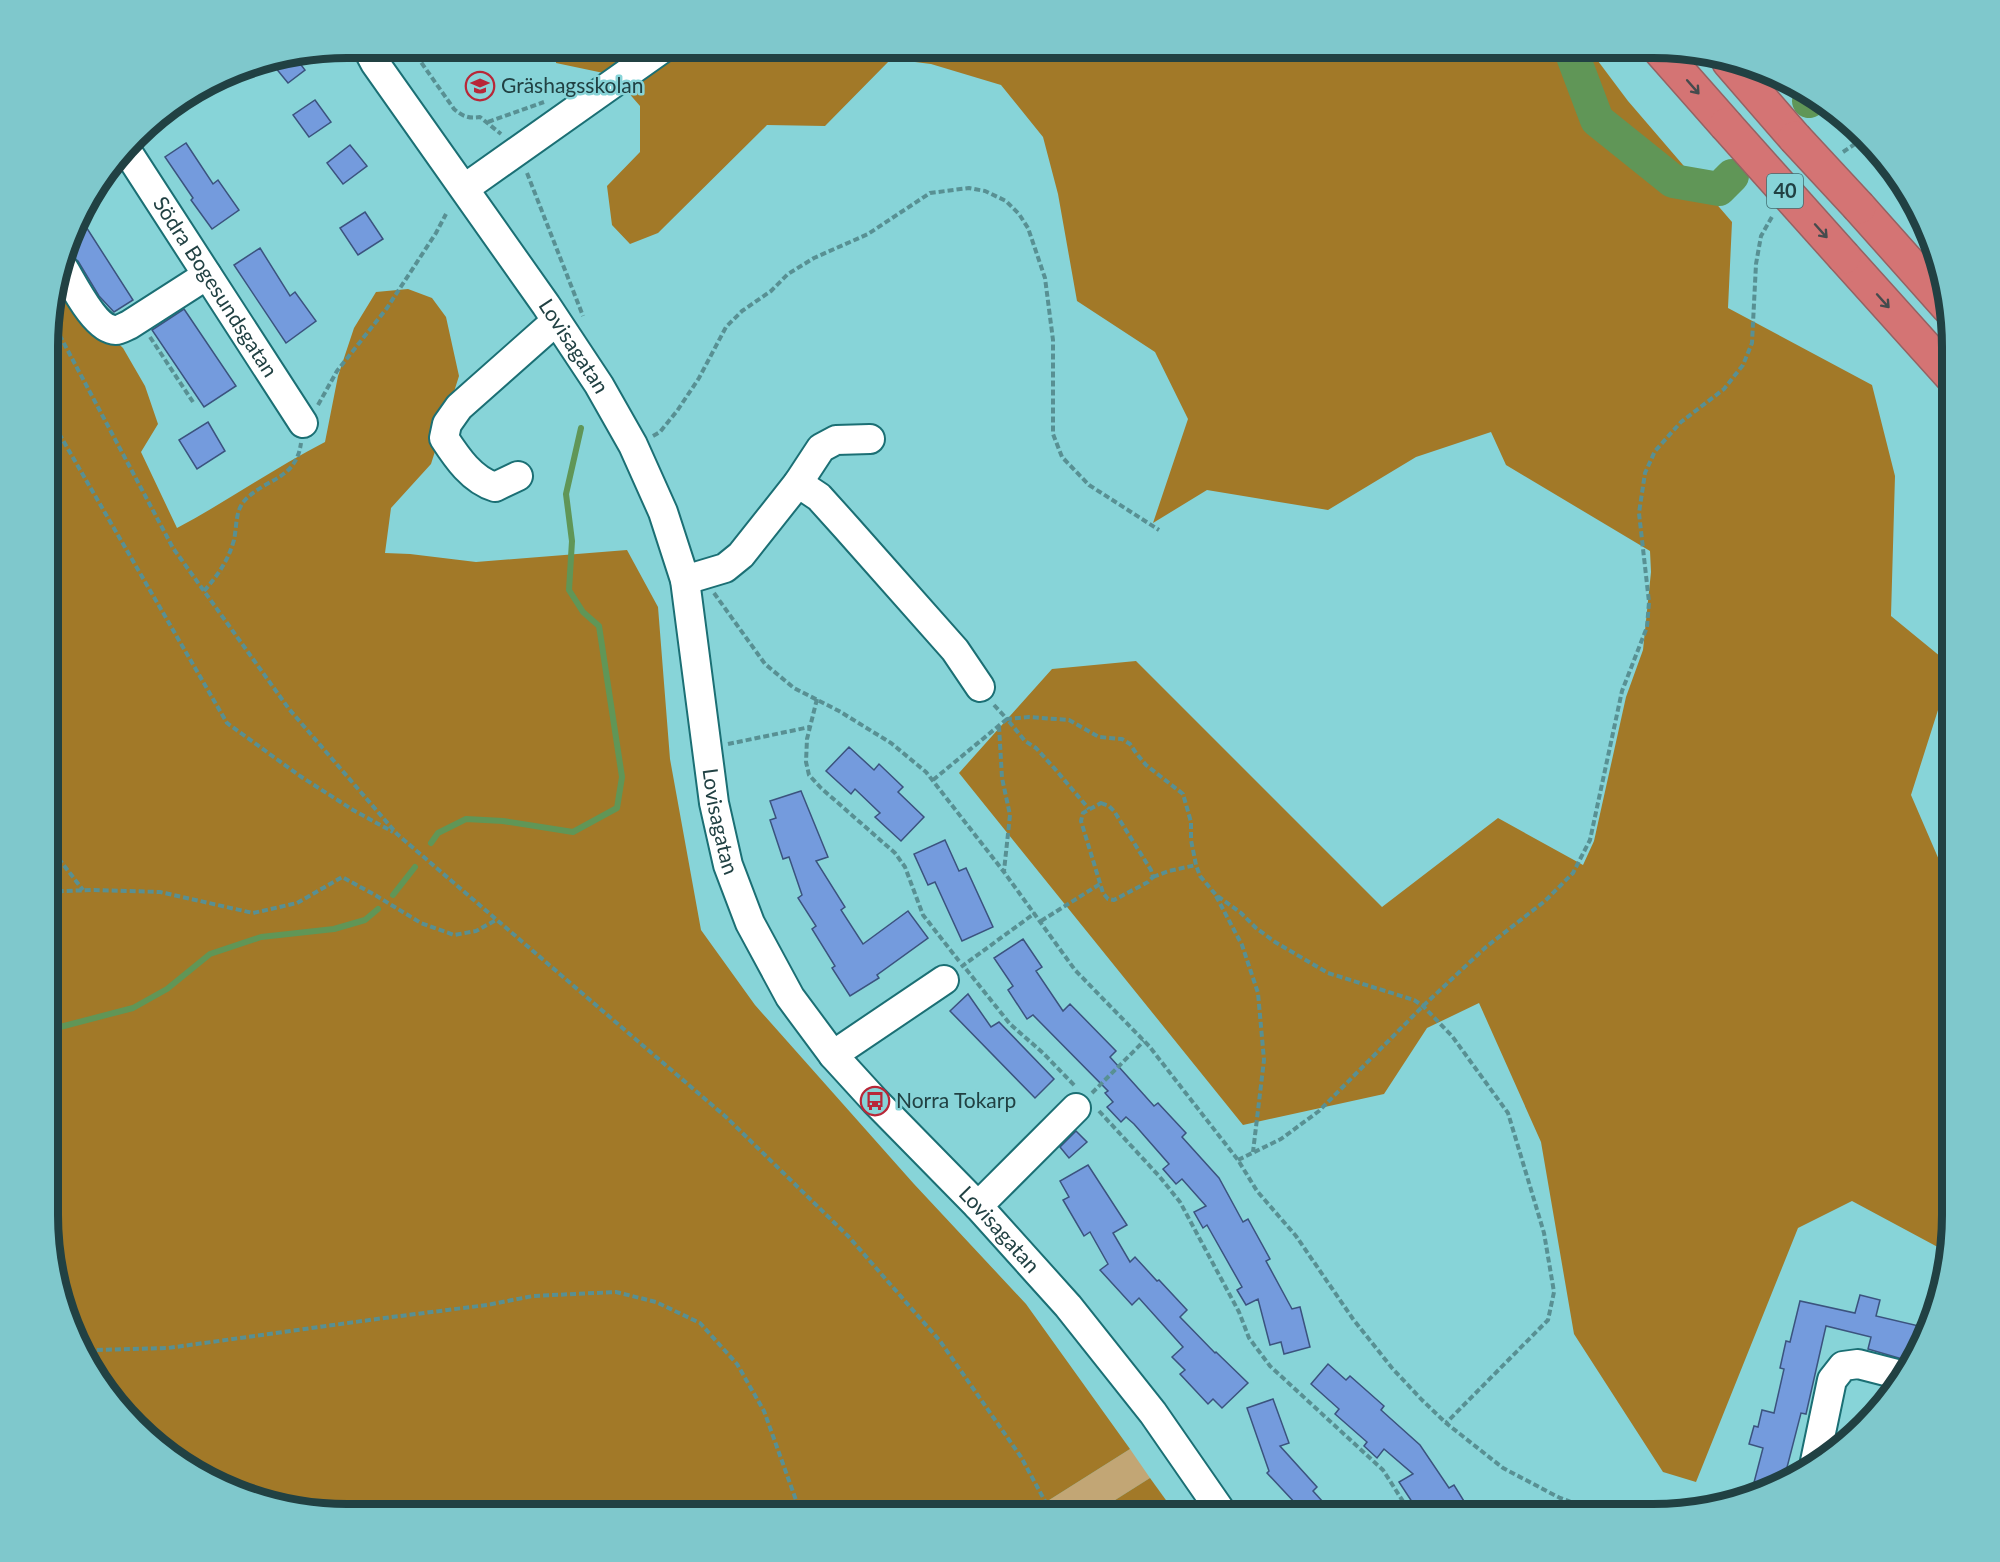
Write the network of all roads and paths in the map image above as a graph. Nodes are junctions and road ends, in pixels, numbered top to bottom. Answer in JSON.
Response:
{"nodes":[{"id":1,"x":372,"y":58,"type":"edge"},
{"id":2,"x":418,"y":58,"type":"edge"},
{"id":3,"x":649,"y":58,"type":"edge"},
{"id":4,"x":1668,"y":59,"type":"edge"},
{"id":5,"x":1747,"y":75,"type":"edge"},
{"id":6,"x":503,"y":136,"type":"dead end"},
{"id":7,"x":1857,"y":143,"type":"edge"},
{"id":8,"x":1840,"y":155,"type":"dead end"},
{"id":9,"x":131,"y":156,"type":"edge"},
{"id":10,"x":465,"y":188,"type":"junction"},
{"id":11,"x":1774,"y":213,"type":"dead end"},
{"id":12,"x":446,"y":214,"type":"dead end"},
{"id":13,"x":68,"y":275,"type":"edge"},
{"id":14,"x":207,"y":275,"type":"junction"},
{"id":15,"x":1936,"y":294,"type":"edge"},
{"id":16,"x":138,"y":319,"type":"junction"},
{"id":17,"x":556,"y":321,"type":"junction"},
{"id":18,"x":59,"y":334,"type":"edge"},
{"id":19,"x":1942,"y":366,"type":"edge"},
{"id":20,"x":193,"y":402,"type":"dead end"},
{"id":21,"x":303,"y":423,"type":"junction"},
{"id":22,"x":58,"y":432,"type":"edge"},
{"id":23,"x":870,"y":439,"type":"dead end"},
{"id":24,"x":633,"y":445,"type":"junction"},
{"id":25,"x":519,"y":476,"type":"dead end"},
{"id":26,"x":798,"y":483,"type":"junction"},
{"id":27,"x":1159,"y":530,"type":"dead end"},
{"id":28,"x":694,"y":577,"type":"junction"},
{"id":29,"x":204,"y":591,"type":"junction"},
{"id":30,"x":980,"y":687,"type":"joint"},
{"id":31,"x":1007,"y":719,"type":"junction"},
{"id":32,"x":999,"y":726,"type":"junction"},
{"id":33,"x":810,"y":727,"type":"dead end"},
{"id":34,"x":705,"y":744,"type":"junction"},
{"id":35,"x":933,"y":780,"type":"junction"},
{"id":36,"x":1089,"y":810,"type":"junction"},
{"id":37,"x":397,"y":834,"type":"junction"},
{"id":38,"x":58,"y":857,"type":"edge"},
{"id":39,"x":1196,"y":865,"type":"junction"},
{"id":40,"x":1004,"y":872,"type":"junction"},
{"id":41,"x":1153,"y":877,"type":"junction"},
{"id":42,"x":1100,"y":884,"type":"junction"},
{"id":43,"x":83,"y":890,"type":"junction"},
{"id":44,"x":58,"y":892,"type":"edge"},
{"id":45,"x":1216,"y":895,"type":"junction"},
{"id":46,"x":1035,"y":913,"type":"junction"},
{"id":47,"x":496,"y":920,"type":"junction"},
{"id":48,"x":1041,"y":921,"type":"junction"},
{"id":49,"x":944,"y":980,"type":"joint"},
{"id":50,"x":1423,"y":1006,"type":"junction"},
{"id":51,"x":1144,"y":1041,"type":"junction"},
{"id":52,"x":832,"y":1055,"type":"junction"},
{"id":53,"x":1076,"y":1108,"type":"joint"},
{"id":54,"x":1253,"y":1152,"type":"junction"},
{"id":55,"x":1238,"y":1160,"type":"junction"},
{"id":56,"x":978,"y":1206,"type":"junction"},
{"id":57,"x":92,"y":1350,"type":"edge"},
{"id":58,"x":1894,"y":1373,"type":"edge"},
{"id":59,"x":1446,"y":1423,"type":"junction"},
{"id":60,"x":1817,"y":1452,"type":"edge"},
{"id":61,"x":1560,"y":1498,"type":"junction"},
{"id":62,"x":797,"y":1504,"type":"edge"},
{"id":63,"x":1047,"y":1504,"type":"edge"},
{"id":64,"x":1216,"y":1504,"type":"edge"},
{"id":65,"x":1556,"y":1504,"type":"edge"},
{"id":66,"x":1577,"y":1504,"type":"edge"}],
"edges":[{"from":1,"to":10,"type":"street","name":"Lovisagatan"},
{"from":2,"to":6,"type":"path"},
{"from":3,"to":10,"type":"street"},
{"from":4,"to":19,"type":"highway","number":"40","one_way":true,"bridge":true},
{"from":5,"to":15,"type":"highway","number":"40","bridge":true},
{"from":7,"to":8,"type":"path"},
{"from":9,"to":14,"type":"street","name":"Södra Bogesundsgatan"},
{"from":10,"to":17,"type":"street","name":"Lovisagatan"},
{"from":11,"to":50,"type":"path"},
{"from":12,"to":21,"type":"path"},
{"from":13,"to":16,"type":"street"},
{"from":14,"to":16,"type":"street"},
{"from":14,"to":21,"type":"street","name":"Södra Bogesundsgatan"},
{"from":16,"to":20,"type":"path"},
{"from":17,"to":24,"type":"street","name":"Lovisagatan"},
{"from":17,"to":25,"type":"street"},
{"from":18,"to":29,"type":"path"},
{"from":21,"to":29,"type":"path"},
{"from":22,"to":37,"type":"path"},
{"from":23,"to":26,"type":"street"},
{"from":24,"to":27,"type":"path"},
{"from":24,"to":28,"type":"street","name":"Lovisagatan"},
{"from":26,"to":28,"type":"street"},
{"from":26,"to":30,"type":"street"},
{"from":28,"to":34,"type":"street","name":"Lovisagatan"},
{"from":28,"to":35,"type":"path"},
{"from":29,"to":37,"type":"path"},
{"from":30,"to":31,"type":"path"},
{"from":31,"to":32,"type":"path"},
{"from":31,"to":36,"type":"path"},
{"from":31,"to":39,"type":"path"},
{"from":32,"to":35,"type":"path"},
{"from":32,"to":40,"type":"path"},
{"from":33,"to":34,"type":"path"},
{"from":34,"to":52,"type":"street","name":"Lovisagatan"},
{"from":35,"to":40,"type":"path"},
{"from":36,"to":41,"type":"path"},
{"from":36,"to":42,"type":"path"},
{"from":37,"to":47,"type":"path"},
{"from":38,"to":43,"type":"path"},
{"from":39,"to":41,"type":"path"},
{"from":39,"to":45,"type":"path"},
{"from":40,"to":46,"type":"path"},
{"from":41,"to":42,"type":"path"},
{"from":42,"to":48,"type":"path"},
{"from":43,"to":44,"type":"path"},
{"from":43,"to":47,"type":"path"},
{"from":45,"to":50,"type":"path"},
{"from":45,"to":54,"type":"path"},
{"from":46,"to":48,"type":"path"},
{"from":46,"to":49,"type":"path"},
{"from":47,"to":63,"type":"path"},
{"from":48,"to":51,"type":"path"},
{"from":49,"to":52,"type":"street"},
{"from":50,"to":54,"type":"path"},
{"from":50,"to":59,"type":"path"},
{"from":51,"to":53,"type":"path"},
{"from":51,"to":55,"type":"path"},
{"from":52,"to":56,"type":"street","name":"Lovisagatan"},
{"from":53,"to":56,"type":"street"},
{"from":54,"to":55,"type":"path"},
{"from":55,"to":59,"type":"path"},
{"from":56,"to":64,"type":"street","name":"Lovisagatan"},
{"from":57,"to":62,"type":"path"},
{"from":58,"to":60,"type":"street"},
{"from":59,"to":61,"type":"path"},
{"from":61,"to":65,"type":"path"},
{"from":61,"to":66,"type":"path"}]}
